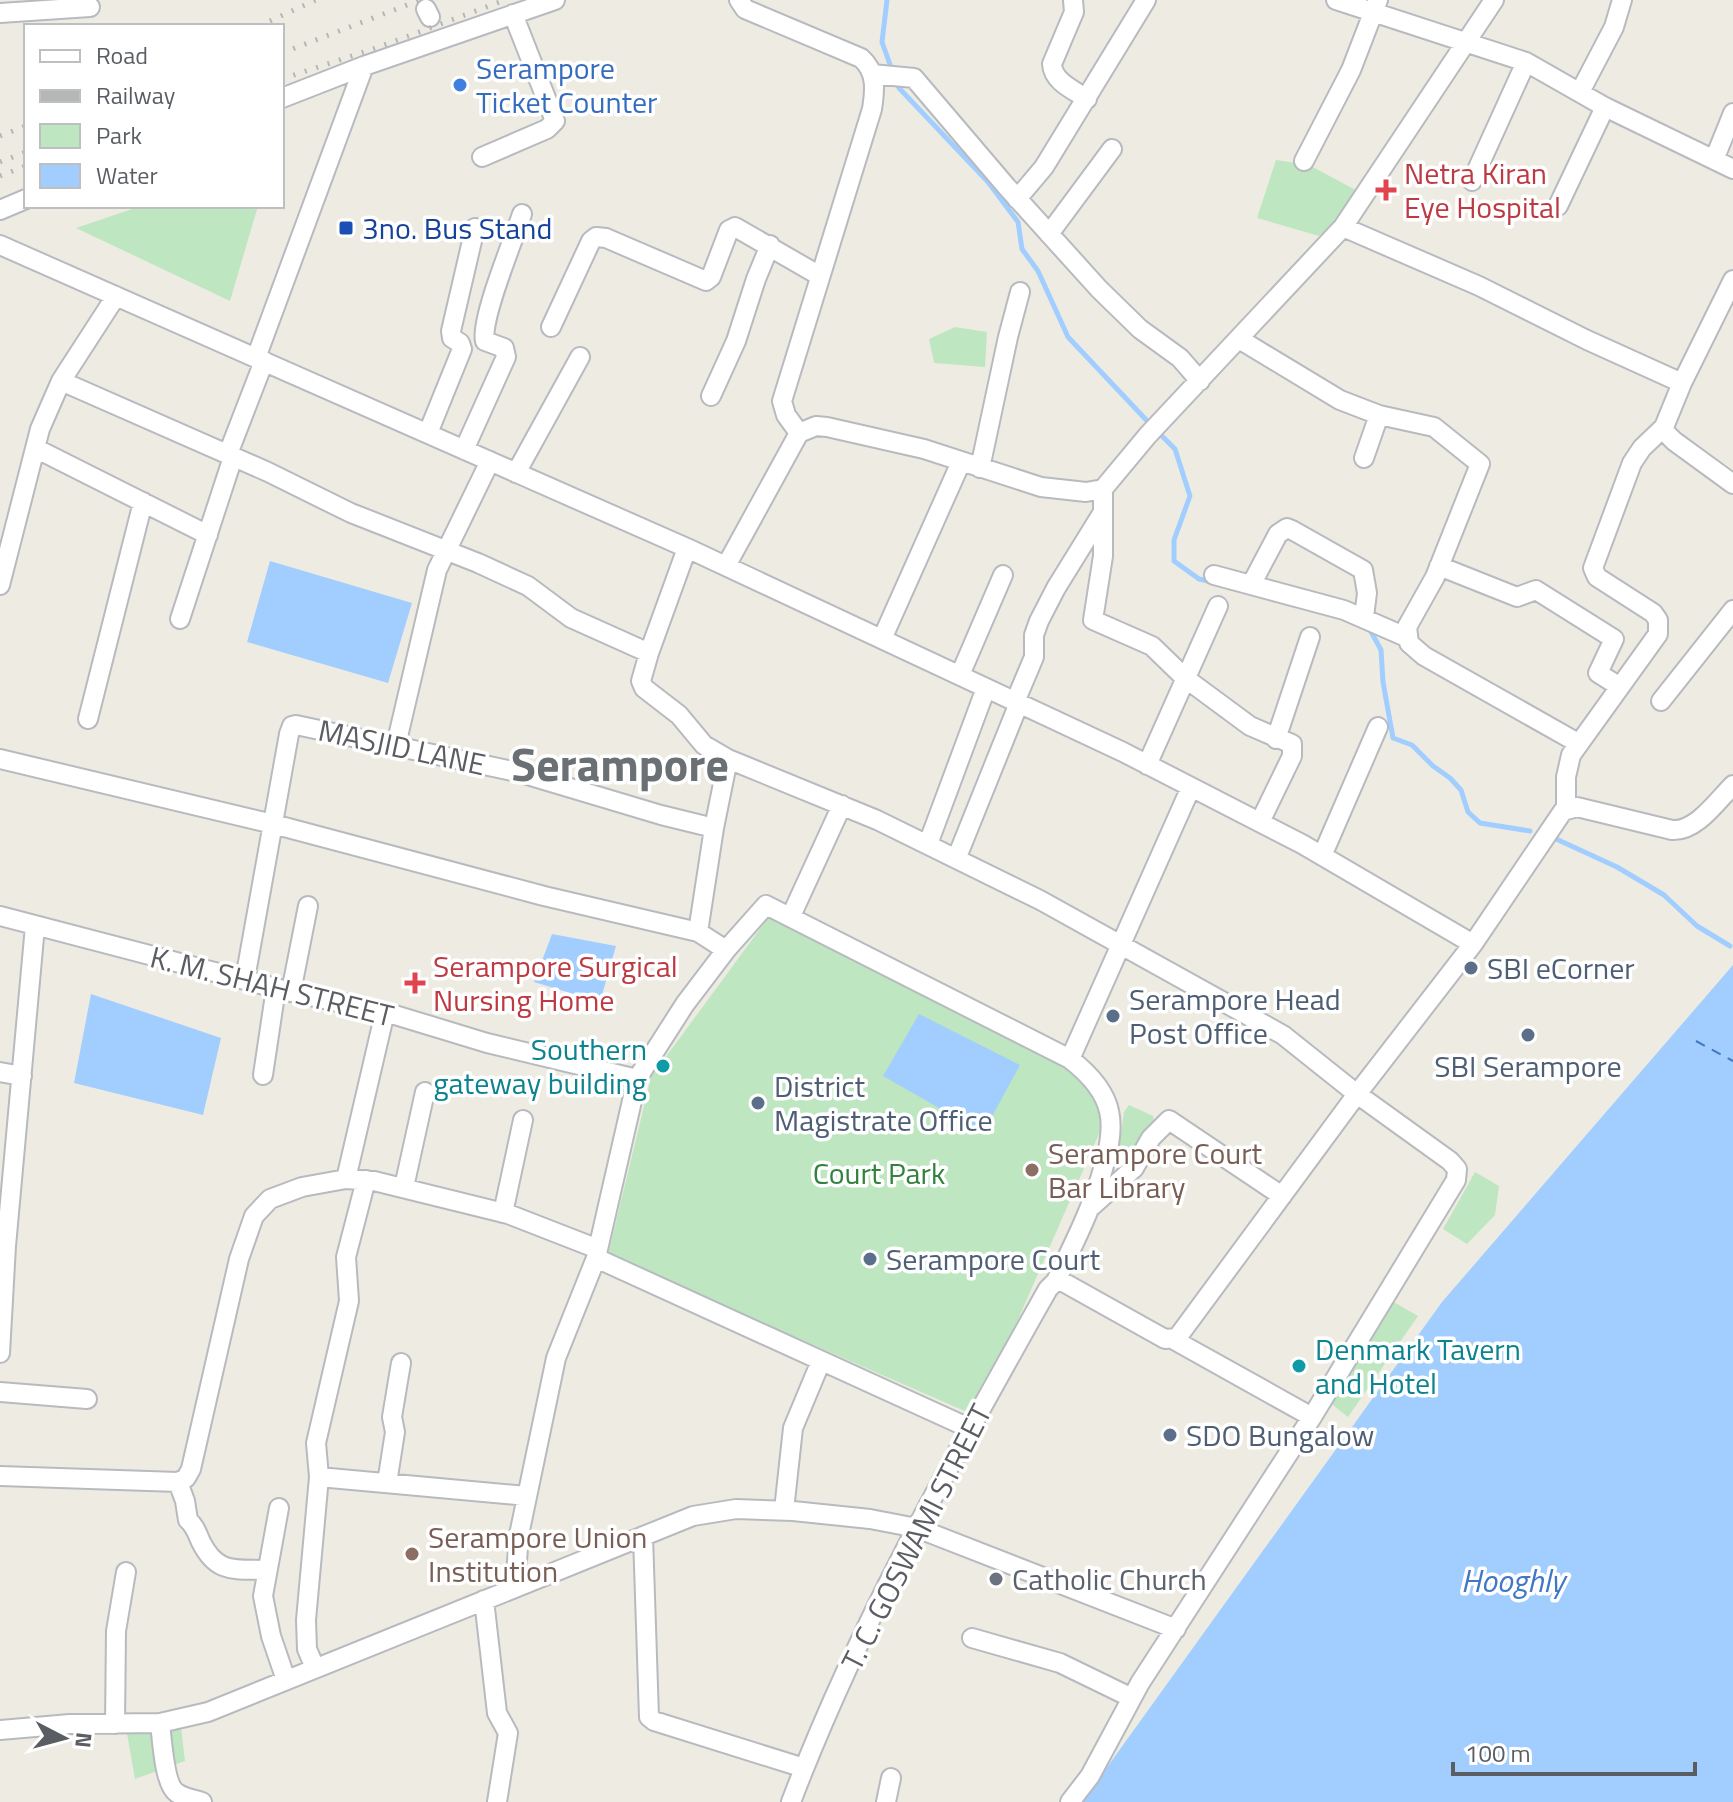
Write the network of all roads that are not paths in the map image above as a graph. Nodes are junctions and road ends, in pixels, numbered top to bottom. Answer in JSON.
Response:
{"nodes":[{"id":1,"x":555,"y":0,"type":"edge"},
{"id":2,"x":739,"y":0,"type":"edge"},
{"id":3,"x":1073,"y":0,"type":"edge"},
{"id":4,"x":1146,"y":0,"type":"edge"},
{"id":5,"x":1336,"y":0,"type":"edge"},
{"id":6,"x":1494,"y":0,"type":"edge"},
{"id":7,"x":1622,"y":0,"type":"edge"},
{"id":8,"x":22,"y":6,"type":"edge"},
{"id":9,"x":1375,"y":6,"type":"edge"},
{"id":10,"x":90,"y":7,"type":"dead end"},
{"id":11,"x":0,"y":13,"type":"edge"},
{"id":12,"x":513,"y":14,"type":"junction"},
{"id":13,"x":1466,"y":44,"type":"junction"},
{"id":14,"x":1526,"y":62,"type":"junction"},
{"id":15,"x":364,"y":66,"type":"junction"},
{"id":16,"x":872,"y":74,"type":"junction"},
{"id":17,"x":1580,"y":92,"type":"junction"},
{"id":18,"x":284,"y":97,"type":"edge"},
{"id":19,"x":1087,"y":99,"type":"junction"},
{"id":20,"x":1605,"y":107,"type":"junction"},
{"id":21,"x":1733,"y":113,"type":"edge"},
{"id":22,"x":1112,"y":149,"type":"dead end"},
{"id":23,"x":482,"y":157,"type":"dead end"},
{"id":24,"x":1714,"y":160,"type":"junction"},
{"id":25,"x":1304,"y":161,"type":"dead end"},
{"id":26,"x":1733,"y":169,"type":"edge"},
{"id":27,"x":1472,"y":181,"type":"dead end"},
{"id":28,"x":1017,"y":199,"type":"junction"},
{"id":29,"x":24,"y":200,"type":"edge"},
{"id":30,"x":1558,"y":206,"type":"dead end"},
{"id":31,"x":0,"y":210,"type":"edge"},
{"id":32,"x":522,"y":214,"type":"dead end"},
{"id":33,"x":1343,"y":227,"type":"junction"},
{"id":34,"x":475,"y":228,"type":"dead end"},
{"id":35,"x":1049,"y":234,"type":"junction"},
{"id":36,"x":0,"y":245,"type":"edge"},
{"id":37,"x":770,"y":245,"type":"junction"},
{"id":38,"x":820,"y":276,"type":"junction"},
{"id":39,"x":1733,"y":280,"type":"edge"},
{"id":40,"x":1020,"y":292,"type":"dead end"},
{"id":41,"x":116,"y":296,"type":"junction"},
{"id":42,"x":551,"y":327,"type":"dead end"},
{"id":43,"x":1239,"y":339,"type":"junction"},
{"id":44,"x":580,"y":357,"type":"dead end"},
{"id":45,"x":260,"y":360,"type":"junction"},
{"id":46,"x":61,"y":381,"type":"junction"},
{"id":47,"x":1200,"y":381,"type":"junction"},
{"id":48,"x":1682,"y":383,"type":"junction"},
{"id":49,"x":711,"y":396,"type":"dead end"},
{"id":50,"x":1379,"y":415,"type":"junction"},
{"id":51,"x":1664,"y":427,"type":"junction"},
{"id":52,"x":428,"y":433,"type":"junction"},
{"id":53,"x":799,"y":433,"type":"junction"},
{"id":54,"x":35,"y":448,"type":"junction"},
{"id":55,"x":464,"y":450,"type":"junction"},
{"id":56,"x":230,"y":455,"type":"junction"},
{"id":57,"x":1364,"y":458,"type":"dead end"},
{"id":58,"x":490,"y":461,"type":"junction"},
{"id":59,"x":961,"y":462,"type":"junction"},
{"id":60,"x":980,"y":468,"type":"junction"},
{"id":61,"x":516,"y":473,"type":"junction"},
{"id":62,"x":1733,"y":484,"type":"edge"},
{"id":63,"x":1103,"y":489,"type":"junction"},
{"id":64,"x":143,"y":502,"type":"junction"},
{"id":65,"x":1103,"y":512,"type":"junction"},
{"id":66,"x":208,"y":535,"type":"junction"},
{"id":67,"x":687,"y":548,"type":"junction"},
{"id":68,"x":449,"y":550,"type":"junction"},
{"id":69,"x":726,"y":566,"type":"junction"},
{"id":70,"x":1439,"y":566,"type":"junction"},
{"id":71,"x":1003,"y":575,"type":"dead end"},
{"id":72,"x":1214,"y":575,"type":"dead end"},
{"id":73,"x":0,"y":584,"type":"edge"},
{"id":74,"x":1251,"y":585,"type":"junction"},
{"id":75,"x":1218,"y":606,"type":"dead end"},
{"id":76,"x":1733,"y":610,"type":"edge"},
{"id":77,"x":1364,"y":617,"type":"junction"},
{"id":78,"x":180,"y":619,"type":"dead end"},
{"id":79,"x":1310,"y":637,"type":"dead end"},
{"id":80,"x":1406,"y":637,"type":"junction"},
{"id":81,"x":882,"y":639,"type":"junction"},
{"id":82,"x":649,"y":653,"type":"junction"},
{"id":83,"x":960,"y":675,"type":"junction"},
{"id":84,"x":1185,"y":678,"type":"junction"},
{"id":85,"x":1620,"y":687,"type":"junction"},
{"id":86,"x":986,"y":688,"type":"junction"},
{"id":87,"x":1661,"y":701,"type":"dead end"},
{"id":88,"x":1017,"y":703,"type":"junction"},
{"id":89,"x":88,"y":719,"type":"dead end"},
{"id":90,"x":1378,"y":727,"type":"dead end"},
{"id":91,"x":1276,"y":739,"type":"junction"},
{"id":92,"x":1578,"y":743,"type":"junction"},
{"id":93,"x":396,"y":745,"type":"junction"},
{"id":94,"x":0,"y":759,"type":"edge"},
{"id":95,"x":728,"y":759,"type":"junction"},
{"id":96,"x":1147,"y":765,"type":"junction"},
{"id":97,"x":1733,"y":785,"type":"edge"},
{"id":98,"x":1191,"y":787,"type":"junction"},
{"id":99,"x":842,"y":805,"type":"junction"},
{"id":100,"x":1566,"y":809,"type":"junction"},
{"id":101,"x":1260,"y":822,"type":"junction"},
{"id":102,"x":273,"y":824,"type":"junction"},
{"id":103,"x":714,"y":828,"type":"junction"},
{"id":104,"x":928,"y":844,"type":"junction"},
{"id":105,"x":1322,"y":856,"type":"junction"},
{"id":106,"x":957,"y":857,"type":"junction"},
{"id":107,"x":308,"y":906,"type":"dead end"},
{"id":108,"x":0,"y":916,"type":"edge"},
{"id":109,"x":791,"y":916,"type":"junction"},
{"id":110,"x":35,"y":926,"type":"junction"},
{"id":111,"x":698,"y":932,"type":"junction"},
{"id":112,"x":1473,"y":944,"type":"junction"},
{"id":113,"x":1120,"y":945,"type":"junction"},
{"id":114,"x":726,"y":950,"type":"junction"},
{"id":115,"x":245,"y":979,"type":"junction"},
{"id":116,"x":284,"y":990,"type":"junction"},
{"id":117,"x":385,"y":1012,"type":"junction"},
{"id":118,"x":1070,"y":1059,"type":"junction"},
{"id":119,"x":0,"y":1072,"type":"edge"},
{"id":120,"x":263,"y":1075,"type":"dead end"},
{"id":121,"x":22,"y":1076,"type":"junction"},
{"id":122,"x":637,"y":1079,"type":"junction"},
{"id":123,"x":425,"y":1092,"type":"dead end"},
{"id":124,"x":1357,"y":1094,"type":"junction"},
{"id":125,"x":523,"y":1120,"type":"dead end"},
{"id":126,"x":346,"y":1179,"type":"junction"},
{"id":127,"x":366,"y":1180,"type":"junction"},
{"id":128,"x":404,"y":1187,"type":"junction"},
{"id":129,"x":1282,"y":1196,"type":"junction"},
{"id":130,"x":1092,"y":1206,"type":"junction"},
{"id":131,"x":503,"y":1213,"type":"junction"},
{"id":132,"x":597,"y":1254,"type":"junction"},
{"id":133,"x":1056,"y":1281,"type":"junction"},
{"id":134,"x":1,"y":1324,"type":"edge"},
{"id":135,"x":1174,"y":1340,"type":"junction"},
{"id":136,"x":0,"y":1353,"type":"edge"},
{"id":137,"x":821,"y":1361,"type":"junction"},
{"id":138,"x":401,"y":1363,"type":"dead end"},
{"id":139,"x":0,"y":1392,"type":"edge"},
{"id":140,"x":87,"y":1399,"type":"dead end"},
{"id":141,"x":1312,"y":1417,"type":"junction"},
{"id":142,"x":969,"y":1428,"type":"junction"},
{"id":143,"x":0,"y":1476,"type":"edge"},
{"id":144,"x":319,"y":1477,"type":"junction"},
{"id":145,"x":178,"y":1482,"type":"junction"},
{"id":146,"x":387,"y":1483,"type":"junction"},
{"id":147,"x":527,"y":1496,"type":"junction"},
{"id":148,"x":279,"y":1508,"type":"dead end"},
{"id":149,"x":784,"y":1510,"type":"junction"},
{"id":150,"x":917,"y":1528,"type":"junction"},
{"id":151,"x":643,"y":1536,"type":"junction"},
{"id":152,"x":266,"y":1570,"type":"junction"},
{"id":153,"x":126,"y":1572,"type":"dead end"},
{"id":154,"x":515,"y":1587,"type":"junction"},
{"id":155,"x":484,"y":1600,"type":"junction"},
{"id":156,"x":1176,"y":1629,"type":"junction"},
{"id":157,"x":972,"y":1638,"type":"dead end"},
{"id":158,"x":315,"y":1668,"type":"junction"},
{"id":159,"x":286,"y":1680,"type":"junction"},
{"id":160,"x":1132,"y":1698,"type":"junction"},
{"id":161,"x":160,"y":1723,"type":"junction"},
{"id":162,"x":115,"y":1724,"type":"junction"},
{"id":163,"x":0,"y":1730,"type":"edge"},
{"id":164,"x":804,"y":1768,"type":"junction"},
{"id":165,"x":891,"y":1778,"type":"dead end"},
{"id":166,"x":202,"y":1802,"type":"edge"},
{"id":167,"x":497,"y":1802,"type":"edge"},
{"id":168,"x":791,"y":1802,"type":"edge"},
{"id":169,"x":886,"y":1802,"type":"edge"},
{"id":170,"x":1070,"y":1802,"type":"edge"}],
"edges":[{"from":1,"to":12,"type":"street"},
{"from":2,"to":16,"type":"street"},
{"from":3,"to":19,"type":"street"},
{"from":4,"to":19,"type":"street"},
{"from":5,"to":9,"type":"street"},
{"from":6,"to":13,"type":"street"},
{"from":7,"to":17,"type":"street"},
{"from":8,"to":10,"type":"street"},
{"from":8,"to":11,"type":"street"},
{"from":9,"to":13,"type":"street"},
{"from":9,"to":25,"type":"street"},
{"from":12,"to":15,"type":"street"},
{"from":12,"to":23,"type":"street"},
{"from":13,"to":14,"type":"street"},
{"from":13,"to":33,"type":"street"},
{"from":14,"to":17,"type":"street"},
{"from":14,"to":27,"type":"street"},
{"from":15,"to":18,"type":"street"},
{"from":15,"to":45,"type":"street"},
{"from":16,"to":28,"type":"street"},
{"from":16,"to":38,"type":"street"},
{"from":17,"to":20,"type":"street"},
{"from":19,"to":28,"type":"street"},
{"from":20,"to":24,"type":"street"},
{"from":20,"to":30,"type":"street"},
{"from":21,"to":24,"type":"street"},
{"from":22,"to":35,"type":"street"},
{"from":24,"to":26,"type":"street"},
{"from":28,"to":35,"type":"street"},
{"from":29,"to":31,"type":"street"},
{"from":32,"to":55,"type":"street"},
{"from":33,"to":43,"type":"street"},
{"from":33,"to":48,"type":"street"},
{"from":34,"to":52,"type":"street"},
{"from":35,"to":47,"type":"street"},
{"from":36,"to":41,"type":"street"},
{"from":37,"to":38,"type":"street"},
{"from":37,"to":42,"type":"street"},
{"from":37,"to":49,"type":"street"},
{"from":38,"to":53,"type":"street"},
{"from":39,"to":48,"type":"street"},
{"from":40,"to":60,"type":"street"},
{"from":41,"to":45,"type":"street"},
{"from":41,"to":46,"type":"street"},
{"from":43,"to":47,"type":"street"},
{"from":43,"to":50,"type":"street"},
{"from":44,"to":61,"type":"street"},
{"from":45,"to":52,"type":"street"},
{"from":45,"to":56,"type":"street"},
{"from":46,"to":54,"type":"street"},
{"from":46,"to":56,"type":"street"},
{"from":47,"to":63,"type":"street"},
{"from":48,"to":51,"type":"street"},
{"from":50,"to":57,"type":"street"},
{"from":50,"to":70,"type":"street"},
{"from":51,"to":62,"type":"street"},
{"from":51,"to":85,"type":"street"},
{"from":52,"to":55,"type":"street"},
{"from":53,"to":59,"type":"street"},
{"from":53,"to":69,"type":"street"},
{"from":54,"to":64,"type":"street"},
{"from":54,"to":73,"type":"street"},
{"from":55,"to":58,"type":"street"},
{"from":56,"to":66,"type":"street"},
{"from":56,"to":68,"type":"street"},
{"from":58,"to":61,"type":"street"},
{"from":58,"to":68,"type":"street"},
{"from":59,"to":60,"type":"street"},
{"from":59,"to":81,"type":"street"},
{"from":60,"to":63,"type":"street"},
{"from":61,"to":67,"type":"street"},
{"from":63,"to":65,"type":"street"},
{"from":64,"to":66,"type":"street"},
{"from":64,"to":89,"type":"street"},
{"from":65,"to":84,"type":"street"},
{"from":65,"to":88,"type":"street"},
{"from":66,"to":78,"type":"street"},
{"from":67,"to":69,"type":"street"},
{"from":67,"to":82,"type":"street"},
{"from":68,"to":82,"type":"street"},
{"from":68,"to":93,"type":"street"},
{"from":69,"to":81,"type":"street"},
{"from":70,"to":80,"type":"street"},
{"from":70,"to":85,"type":"street"},
{"from":71,"to":83,"type":"street"},
{"from":72,"to":74,"type":"street"},
{"from":74,"to":77,"type":"street"},
{"from":74,"to":77,"type":"street"},
{"from":75,"to":84,"type":"street"},
{"from":76,"to":87,"type":"street"},
{"from":77,"to":80,"type":"street"},
{"from":79,"to":91,"type":"street"},
{"from":80,"to":92,"type":"street"},
{"from":81,"to":83,"type":"street"},
{"from":82,"to":95,"type":"street"},
{"from":83,"to":86,"type":"street"},
{"from":84,"to":91,"type":"street"},
{"from":84,"to":96,"type":"street"},
{"from":85,"to":92,"type":"street"},
{"from":86,"to":88,"type":"street"},
{"from":86,"to":104,"type":"street"},
{"from":88,"to":96,"type":"street"},
{"from":88,"to":106,"type":"street"},
{"from":90,"to":105,"type":"street"},
{"from":91,"to":101,"type":"street"},
{"from":92,"to":100,"type":"street"},
{"from":93,"to":102,"type":"street","name":"MASJID LANE"},
{"from":93,"to":103,"type":"street","name":"MASJID LANE"},
{"from":94,"to":102,"type":"street"},
{"from":95,"to":99,"type":"street"},
{"from":95,"to":103,"type":"street"},
{"from":96,"to":98,"type":"street"},
{"from":97,"to":100,"type":"street"},
{"from":98,"to":101,"type":"street"},
{"from":98,"to":113,"type":"street"},
{"from":99,"to":104,"type":"street"},
{"from":99,"to":109,"type":"street"},
{"from":100,"to":112,"type":"street"},
{"from":101,"to":105,"type":"street"},
{"from":102,"to":111,"type":"street"},
{"from":102,"to":115,"type":"street","name":"MASJID LANE"},
{"from":103,"to":111,"type":"street"},
{"from":104,"to":106,"type":"street"},
{"from":105,"to":112,"type":"street"},
{"from":106,"to":113,"type":"street"},
{"from":107,"to":116,"type":"street"},
{"from":108,"to":110,"type":"street","name":"K. M. SHAH STREET"},
{"from":109,"to":114,"type":"street"},
{"from":109,"to":118,"type":"street"},
{"from":110,"to":115,"type":"street","name":"K. M. SHAH STREET"},
{"from":110,"to":121,"type":"street"},
{"from":111,"to":114,"type":"street"},
{"from":112,"to":124,"type":"street"},
{"from":113,"to":118,"type":"street"},
{"from":113,"to":124,"type":"street"},
{"from":114,"to":122,"type":"street"},
{"from":115,"to":116,"type":"street","name":"K. M. SHAH STREET"},
{"from":116,"to":117,"type":"street","name":"K. M. SHAH STREET"},
{"from":116,"to":120,"type":"street"},
{"from":117,"to":122,"type":"street","name":"K. M. SHAH STREET"},
{"from":117,"to":126,"type":"street"},
{"from":118,"to":130,"type":"street"},
{"from":119,"to":121,"type":"street"},
{"from":121,"to":134,"type":"street"},
{"from":122,"to":132,"type":"street"},
{"from":123,"to":128,"type":"street"},
{"from":124,"to":129,"type":"street"},
{"from":124,"to":141,"type":"street"},
{"from":125,"to":131,"type":"street"},
{"from":126,"to":127,"type":"street"},
{"from":126,"to":145,"type":"street"},
{"from":127,"to":128,"type":"street"},
{"from":127,"to":144,"type":"street"},
{"from":128,"to":131,"type":"street"},
{"from":129,"to":130,"type":"street"},
{"from":129,"to":135,"type":"street"},
{"from":130,"to":133,"type":"street","name":"T. C. GOSWAMI STREET"},
{"from":131,"to":132,"type":"street"},
{"from":132,"to":137,"type":"street"},
{"from":132,"to":147,"type":"street"},
{"from":133,"to":135,"type":"street"},
{"from":133,"to":142,"type":"street","name":"T. C. GOSWAMI STREET"},
{"from":134,"to":136,"type":"street"},
{"from":135,"to":141,"type":"street"},
{"from":137,"to":142,"type":"street"},
{"from":137,"to":149,"type":"street"},
{"from":138,"to":146,"type":"street"},
{"from":139,"to":140,"type":"street"},
{"from":141,"to":156,"type":"street"},
{"from":142,"to":150,"type":"street","name":"T. C. GOSWAMI STREET"},
{"from":143,"to":145,"type":"street"},
{"from":144,"to":146,"type":"street"},
{"from":144,"to":158,"type":"street"},
{"from":145,"to":152,"type":"street"},
{"from":146,"to":147,"type":"street"},
{"from":147,"to":154,"type":"street"},
{"from":148,"to":152,"type":"street"},
{"from":149,"to":150,"type":"street"},
{"from":149,"to":151,"type":"street"},
{"from":150,"to":156,"type":"street"},
{"from":150,"to":164,"type":"street","name":"T. C. GOSWAMI STREET"},
{"from":151,"to":154,"type":"street"},
{"from":151,"to":164,"type":"street"},
{"from":152,"to":159,"type":"street"},
{"from":153,"to":162,"type":"street"},
{"from":154,"to":155,"type":"street"},
{"from":155,"to":158,"type":"street"},
{"from":155,"to":167,"type":"street"},
{"from":156,"to":160,"type":"street"},
{"from":157,"to":160,"type":"street"},
{"from":158,"to":159,"type":"street"},
{"from":159,"to":161,"type":"street"},
{"from":160,"to":170,"type":"street"},
{"from":161,"to":162,"type":"street"},
{"from":161,"to":166,"type":"street"},
{"from":162,"to":163,"type":"street"},
{"from":164,"to":168,"type":"street","name":"T. C. GOSWAMI STREET"},
{"from":165,"to":169,"type":"street"}]}
